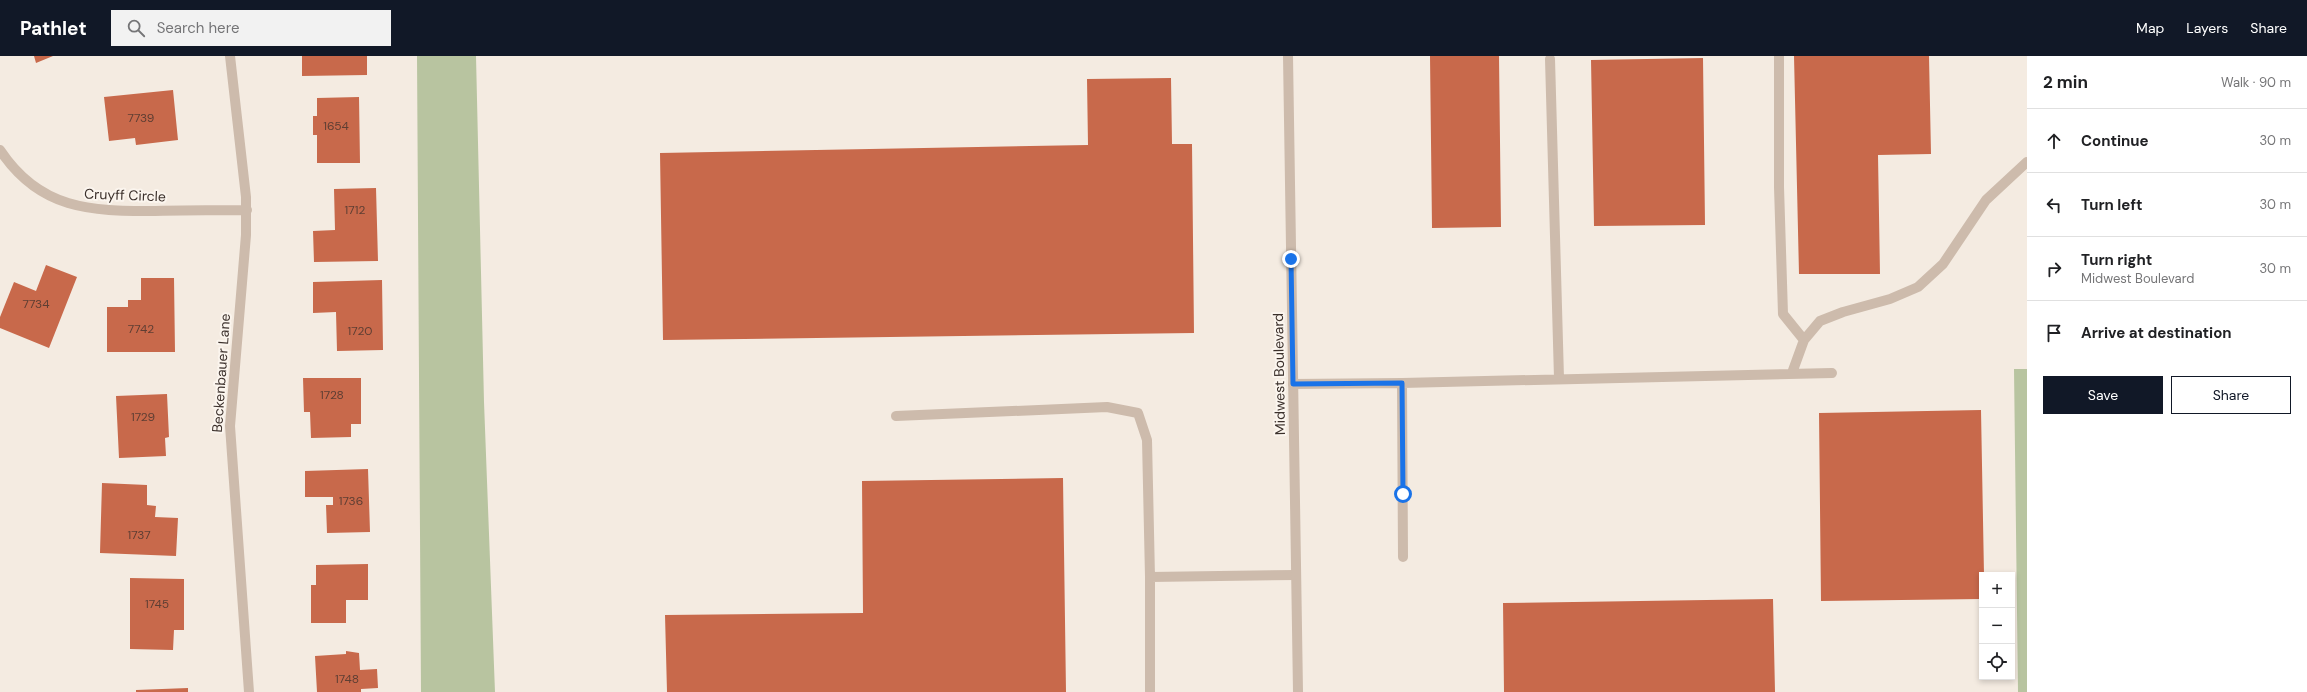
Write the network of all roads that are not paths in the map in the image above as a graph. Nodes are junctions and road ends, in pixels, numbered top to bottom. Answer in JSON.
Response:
{"nodes":[{"id":1,"x":230,"y":56,"type":"edge"},
{"id":2,"x":1288,"y":56,"type":"edge"},
{"id":3,"x":1779,"y":56,"type":"edge"},
{"id":4,"x":1550,"y":59,"type":"dead end"},
{"id":5,"x":0,"y":150,"type":"edge"},
{"id":6,"x":2027,"y":162,"type":"edge"},
{"id":7,"x":247,"y":210,"type":"junction"},
{"id":8,"x":1804,"y":340,"type":"junction"},
{"id":9,"x":1792,"y":373,"type":"junction"},
{"id":10,"x":1832,"y":373,"type":"dead end"},
{"id":11,"x":1559,"y":378,"type":"junction"},
{"id":12,"x":1402,"y":383,"type":"junction"},
{"id":13,"x":1293,"y":384,"type":"junction"},
{"id":14,"x":896,"y":416,"type":"dead end"},
{"id":15,"x":1403,"y":557,"type":"dead end"},
{"id":16,"x":1296,"y":575,"type":"junction"},
{"id":17,"x":1150,"y":577,"type":"junction"},
{"id":18,"x":249,"y":692,"type":"edge"},
{"id":19,"x":1150,"y":692,"type":"edge"},
{"id":20,"x":1298,"y":692,"type":"edge"}],
"edges":[{"from":1,"to":7,"type":"street","name":"Beckenbauer Lane"},
{"from":2,"to":13,"type":"street","name":"Midwest Boulevard"},
{"from":3,"to":8,"type":"street"},
{"from":4,"to":11,"type":"street"},
{"from":5,"to":7,"type":"street","name":"Cruyff Circle"},
{"from":6,"to":8,"type":"street"},
{"from":7,"to":18,"type":"street","name":"Beckenbauer Lane"},
{"from":8,"to":9,"type":"street"},
{"from":9,"to":10,"type":"street"},
{"from":9,"to":11,"type":"street"},
{"from":11,"to":12,"type":"street"},
{"from":12,"to":13,"type":"street"},
{"from":12,"to":15,"type":"street"},
{"from":13,"to":16,"type":"street","name":"Midwest Boulevard"},
{"from":14,"to":17,"type":"street"},
{"from":16,"to":17,"type":"street"},
{"from":16,"to":20,"type":"street","name":"Midwest Boulevard"},
{"from":17,"to":19,"type":"street"}]}
